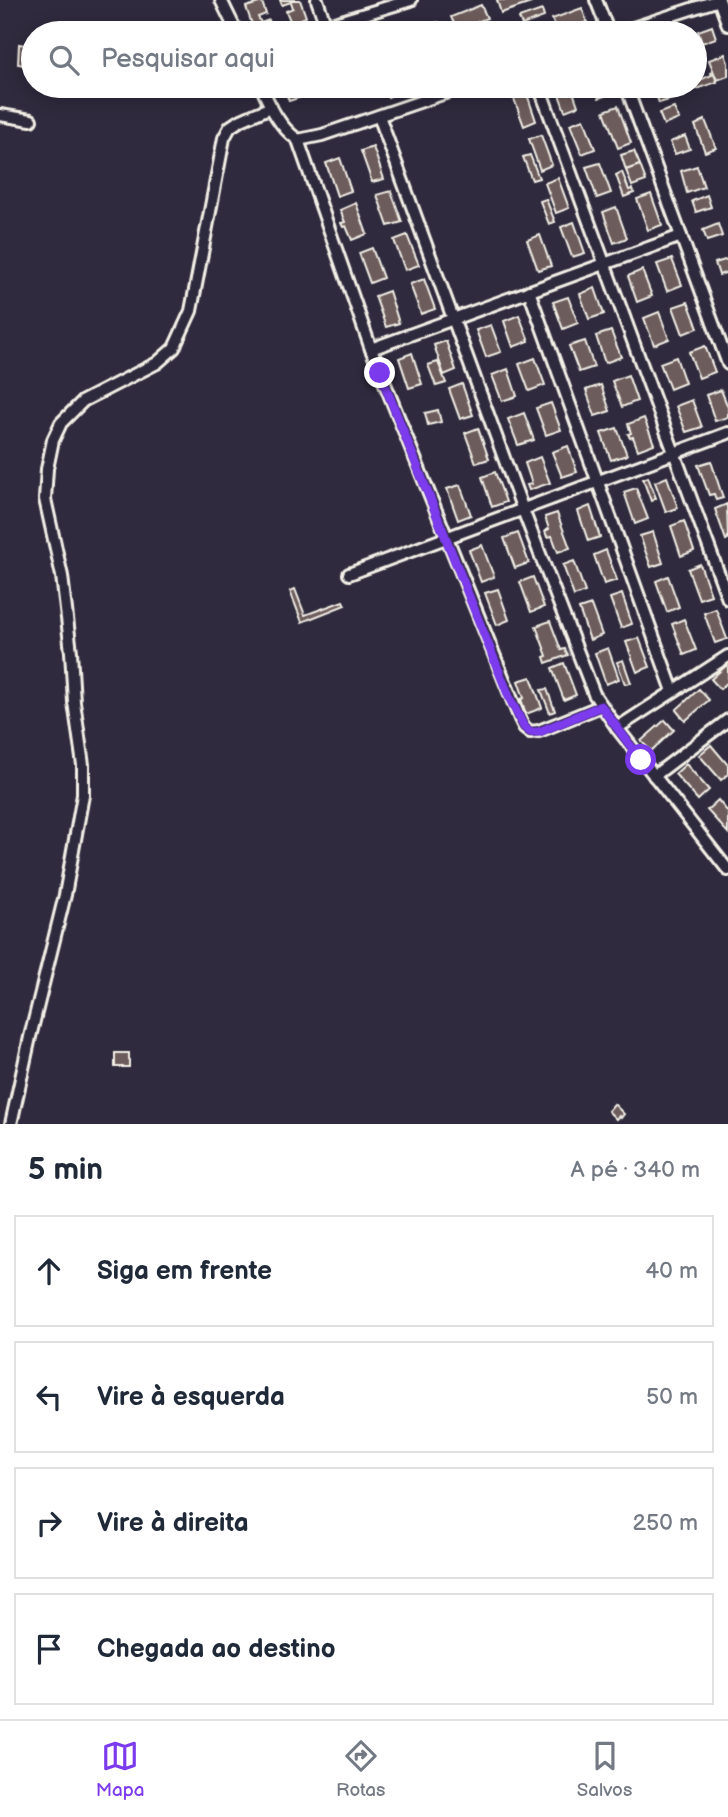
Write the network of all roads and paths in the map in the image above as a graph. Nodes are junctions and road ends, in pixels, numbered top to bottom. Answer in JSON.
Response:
{"nodes":[{"id":1,"x":221,"y":0,"type":"edge"},
{"id":2,"x":317,"y":0,"type":"edge"},
{"id":3,"x":411,"y":0,"type":"edge"},
{"id":4,"x":596,"y":0,"type":"edge"},
{"id":5,"x":719,"y":0,"type":"edge"},
{"id":6,"x":231,"y":21,"type":"edge"},
{"id":7,"x":324,"y":21,"type":"edge"},
{"id":8,"x":342,"y":21,"type":"edge"},
{"id":9,"x":604,"y":21,"type":"edge"},
{"id":10,"x":654,"y":21,"type":"edge"},
{"id":11,"x":728,"y":25,"type":"edge"},
{"id":12,"x":267,"y":98,"type":"edge"},
{"id":13,"x":431,"y":98,"type":"edge"},
{"id":14,"x":543,"y":98,"type":"edge"},
{"id":15,"x":630,"y":98,"type":"edge"},
{"id":16,"x":271,"y":107,"type":"junction"},
{"id":17,"x":0,"y":116,"type":"edge"},
{"id":18,"x":379,"y":116,"type":"junction"},
{"id":19,"x":31,"y":120,"type":"dead end"},
{"id":20,"x":298,"y":139,"type":"junction"},
{"id":21,"x":681,"y":236,"type":"junction"},
{"id":22,"x":605,"y":264,"type":"junction"},
{"id":23,"x":529,"y":291,"type":"junction"},
{"id":24,"x":454,"y":319,"type":"junction"},
{"id":25,"x":371,"y":349,"type":"junction"},
{"id":26,"x":728,"y":364,"type":"edge"},
{"id":27,"x":728,"y":433,"type":"edge"},
{"id":28,"x":674,"y":453,"type":"junction"},
{"id":29,"x":599,"y":481,"type":"junction"},
{"id":30,"x":523,"y":510,"type":"junction"},
{"id":31,"x":447,"y":538,"type":"junction"},
{"id":32,"x":349,"y":575,"type":"dead end"},
{"id":33,"x":728,"y":599,"type":"edge"},
{"id":34,"x":728,"y":656,"type":"edge"},
{"id":35,"x":673,"y":691,"type":"junction"},
{"id":36,"x":601,"y":706,"type":"junction"},
{"id":37,"x":728,"y":720,"type":"edge"},
{"id":38,"x":617,"y":728,"type":"junction"},
{"id":39,"x":653,"y":776,"type":"junction"},
{"id":40,"x":728,"y":870,"type":"edge"},
{"id":41,"x":11,"y":1124,"type":"edge"}],
"edges":[{"from":1,"to":6,"type":"street"},
{"from":2,"to":7,"type":"street"},
{"from":3,"to":8,"type":"street"},
{"from":4,"to":9,"type":"street"},
{"from":5,"to":10,"type":"street"},
{"from":5,"to":11,"type":"street"},
{"from":12,"to":16,"type":"street"},
{"from":13,"to":18,"type":"street"},
{"from":14,"to":22,"type":"street"},
{"from":15,"to":21,"type":"street"},
{"from":16,"to":20,"type":"street"},
{"from":16,"to":41,"type":"street"},
{"from":17,"to":19,"type":"street"},
{"from":18,"to":20,"type":"street"},
{"from":18,"to":24,"type":"street"},
{"from":20,"to":25,"type":"street"},
{"from":21,"to":22,"type":"street"},
{"from":21,"to":26,"type":"street"},
{"from":22,"to":23,"type":"street"},
{"from":22,"to":28,"type":"street"},
{"from":23,"to":24,"type":"street"},
{"from":23,"to":29,"type":"street"},
{"from":24,"to":25,"type":"street"},
{"from":24,"to":30,"type":"street"},
{"from":25,"to":31,"type":"street"},
{"from":27,"to":28,"type":"street"},
{"from":28,"to":29,"type":"street"},
{"from":28,"to":33,"type":"street"},
{"from":29,"to":30,"type":"street"},
{"from":29,"to":35,"type":"street"},
{"from":30,"to":31,"type":"street"},
{"from":30,"to":36,"type":"street"},
{"from":31,"to":32,"type":"street"},
{"from":31,"to":36,"type":"street"},
{"from":34,"to":35,"type":"street"},
{"from":35,"to":38,"type":"street"},
{"from":36,"to":38,"type":"street"},
{"from":37,"to":39,"type":"street"},
{"from":38,"to":39,"type":"street"},
{"from":39,"to":40,"type":"street"}]}
